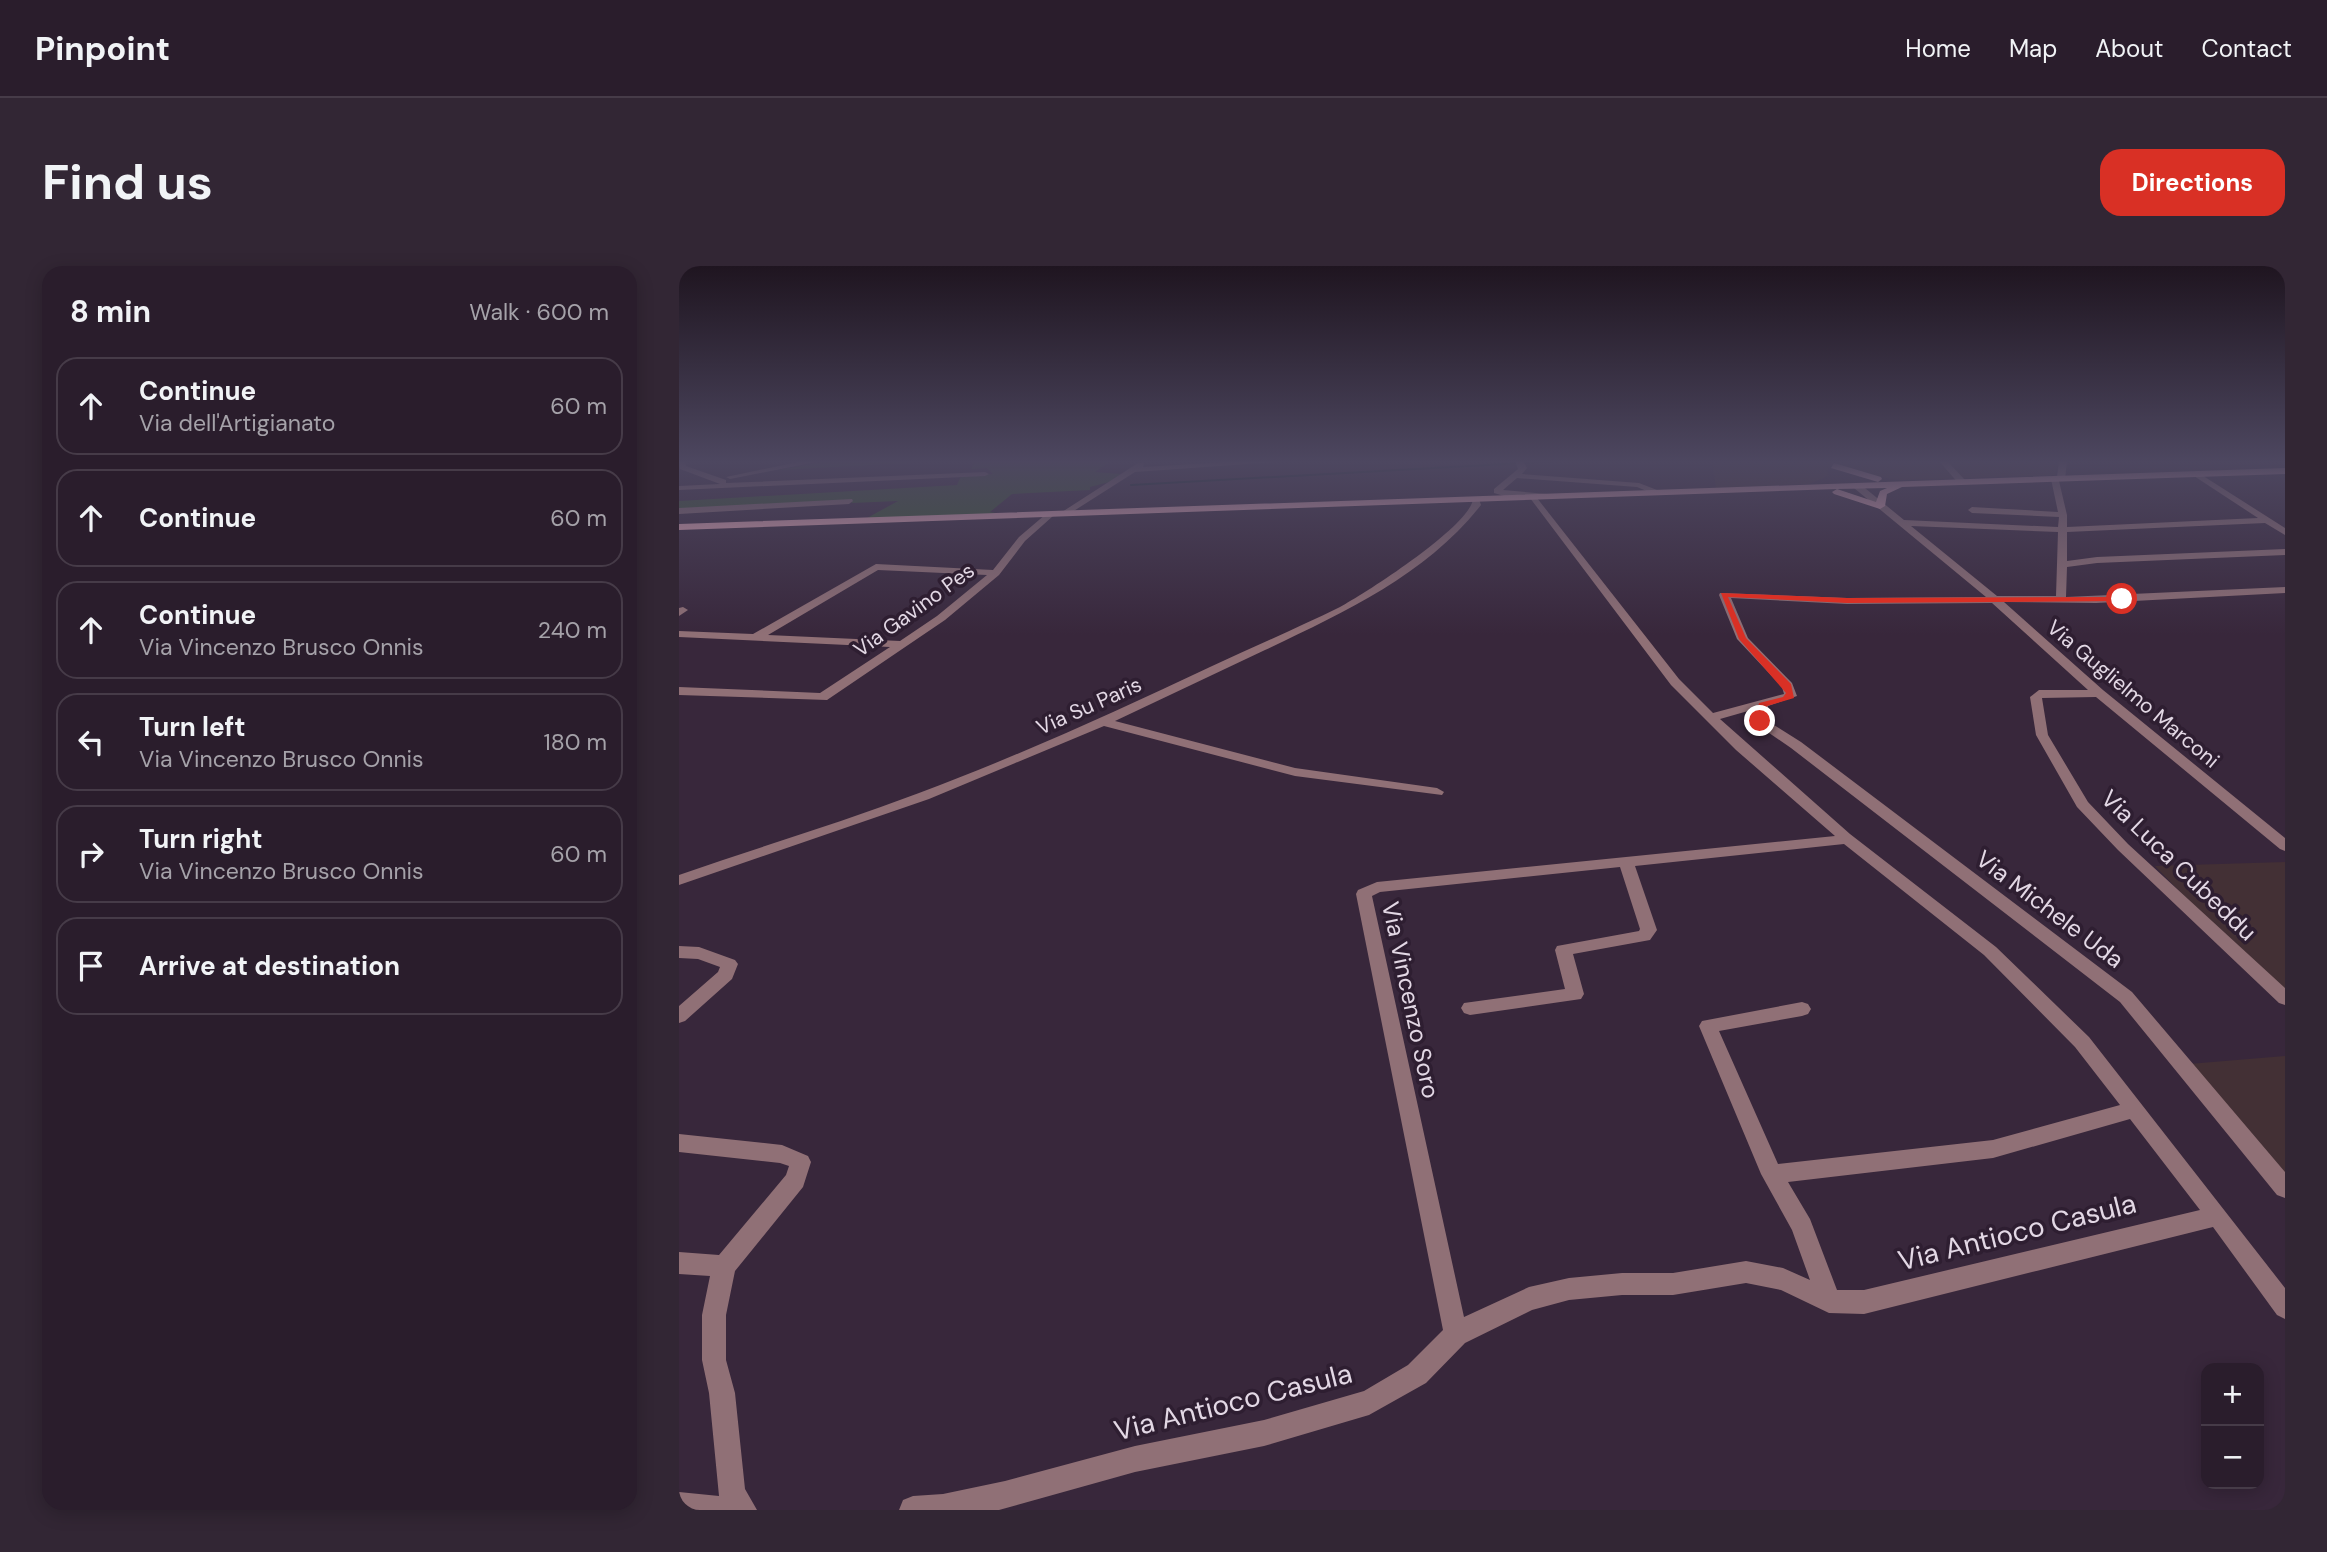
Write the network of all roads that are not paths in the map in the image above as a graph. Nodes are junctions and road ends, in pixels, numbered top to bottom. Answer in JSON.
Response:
{"nodes":[{"id":1,"x":905,"y":519,"type":"edge"},
{"id":2,"x":962,"y":519,"type":"edge"},
{"id":3,"x":1045,"y":519,"type":"edge"},
{"id":4,"x":1466,"y":519,"type":"edge"},
{"id":5,"x":1551,"y":519,"type":"edge"},
{"id":6,"x":1896,"y":519,"type":"edge"},
{"id":7,"x":2063,"y":519,"type":"edge"},
{"id":8,"x":2071,"y":519,"type":"edge"},
{"id":9,"x":2268,"y":520,"type":"joint"},
{"id":10,"x":1901,"y":523,"type":"junction"},
{"id":11,"x":2096,"y":528,"type":"junction"},
{"id":12,"x":679,"y":529,"type":"edge"},
{"id":13,"x":2063,"y":530,"type":"junction"},
{"id":14,"x":2285,"y":532,"type":"edge"},
{"id":15,"x":2063,"y":550,"type":"junction"},
{"id":16,"x":2285,"y":552,"type":"edge"},
{"id":17,"x":2097,"y":561,"type":"junction"},
{"id":18,"x":2062,"y":565,"type":"junction"},
{"id":19,"x":996,"y":573,"type":"junction"},
{"id":20,"x":2061,"y":586,"type":"junction"},
{"id":21,"x":2285,"y":590,"type":"edge"},
{"id":22,"x":1994,"y":599,"type":"junction"},
{"id":23,"x":2061,"y":599,"type":"junction"},
{"id":24,"x":2105,"y":600,"type":"junction"},
{"id":25,"x":679,"y":634,"type":"edge"},
{"id":26,"x":756,"y":637,"type":"junction"},
{"id":27,"x":902,"y":644,"type":"junction"},
{"id":28,"x":679,"y":691,"type":"edge"},
{"id":29,"x":2099,"y":693,"type":"junction"},
{"id":30,"x":1762,"y":705,"type":"junction"},
{"id":31,"x":1712,"y":717,"type":"junction"},
{"id":32,"x":1103,"y":722,"type":"junction"},
{"id":33,"x":1437,"y":792,"type":"dead end"},
{"id":34,"x":2285,"y":831,"type":"edge"},
{"id":35,"x":2269,"y":833,"type":"junction"},
{"id":36,"x":1848,"y":839,"type":"junction"},
{"id":37,"x":2285,"y":846,"type":"edge"},
{"id":38,"x":1626,"y":861,"type":"junction"},
{"id":39,"x":679,"y":880,"type":"edge"},
{"id":40,"x":679,"y":952,"type":"edge"},
{"id":41,"x":2285,"y":998,"type":"edge"},
{"id":42,"x":1470,"y":1008,"type":"dead end"},
{"id":43,"x":1802,"y":1009,"type":"dead end"},
{"id":44,"x":679,"y":1016,"type":"edge"},
{"id":45,"x":2135,"y":1110,"type":"junction"},
{"id":46,"x":679,"y":1143,"type":"edge"},
{"id":47,"x":1772,"y":1174,"type":"junction"},
{"id":48,"x":2285,"y":1188,"type":"edge"},
{"id":49,"x":2218,"y":1216,"type":"junction"},
{"id":50,"x":679,"y":1263,"type":"edge"},
{"id":51,"x":724,"y":1266,"type":"junction"},
{"id":52,"x":1829,"y":1301,"type":"junction"},
{"id":53,"x":2285,"y":1307,"type":"edge"},
{"id":54,"x":1456,"y":1334,"type":"junction"},
{"id":55,"x":679,"y":1506,"type":"edge"},
{"id":56,"x":727,"y":1510,"type":"edge"},
{"id":57,"x":743,"y":1510,"type":"edge"},
{"id":58,"x":913,"y":1510,"type":"edge"}],
"edges":[{"from":1,"to":12,"type":"main road"},
{"from":2,"to":12,"type":"main road"},
{"from":3,"to":19,"type":"street","name":"Via Gavino Pes"},
{"from":4,"to":32,"type":"street","name":"Via Su Paris"},
{"from":5,"to":31,"type":"street"},
{"from":6,"to":10,"type":"street","name":"Via Guglielmo Marconi"},
{"from":7,"to":13,"type":"street"},
{"from":8,"to":11,"type":"street"},
{"from":9,"to":11,"type":"street"},
{"from":9,"to":14,"type":"street"},
{"from":10,"to":13,"type":"street"},
{"from":10,"to":22,"type":"street","name":"Via Guglielmo Marconi"},
{"from":11,"to":13,"type":"street"},
{"from":13,"to":15,"type":"street"},
{"from":15,"to":17,"type":"street"},
{"from":15,"to":18,"type":"street"},
{"from":16,"to":17,"type":"street"},
{"from":17,"to":18,"type":"street"},
{"from":18,"to":20,"type":"street"},
{"from":19,"to":26,"type":"street"},
{"from":19,"to":27,"type":"street","name":"Via Gavino Pes"},
{"from":20,"to":23,"type":"street"},
{"from":20,"to":24,"type":"street"},
{"from":21,"to":24,"type":"street"},
{"from":22,"to":23,"type":"street"},
{"from":22,"to":29,"type":"street","name":"Via Guglielmo Marconi"},
{"from":22,"to":30,"type":"street"},
{"from":23,"to":24,"type":"street"},
{"from":25,"to":26,"type":"street"},
{"from":26,"to":27,"type":"street"},
{"from":27,"to":28,"type":"street","name":"Via Gavino Pes"},
{"from":29,"to":35,"type":"street","name":"Via Guglielmo Marconi"},
{"from":29,"to":41,"type":"street","name":"Via Luca Cubeddu"},
{"from":30,"to":31,"type":"street"},
{"from":30,"to":48,"type":"street","name":"Via Michele Uda"},
{"from":31,"to":36,"type":"street"},
{"from":32,"to":33,"type":"street"},
{"from":32,"to":39,"type":"street","name":"Via Su Paris"},
{"from":34,"to":35,"type":"street"},
{"from":35,"to":37,"type":"street","name":"Via Guglielmo Marconi"},
{"from":36,"to":38,"type":"street","name":"Via Vincenzo Soro"},
{"from":36,"to":45,"type":"street"},
{"from":38,"to":42,"type":"street"},
{"from":38,"to":54,"type":"street","name":"Via Vincenzo Soro"},
{"from":40,"to":44,"type":"street"},
{"from":43,"to":47,"type":"street"},
{"from":45,"to":47,"type":"street"},
{"from":45,"to":49,"type":"street"},
{"from":46,"to":51,"type":"street"},
{"from":47,"to":52,"type":"street"},
{"from":49,"to":52,"type":"street","name":"Via Antioco Casula"},
{"from":49,"to":53,"type":"street"},
{"from":50,"to":51,"type":"street"},
{"from":51,"to":57,"type":"street"},
{"from":52,"to":54,"type":"street","name":"Via Antioco Casula"},
{"from":54,"to":58,"type":"street","name":"Via Antioco Casula"},
{"from":55,"to":56,"type":"street"}]}
